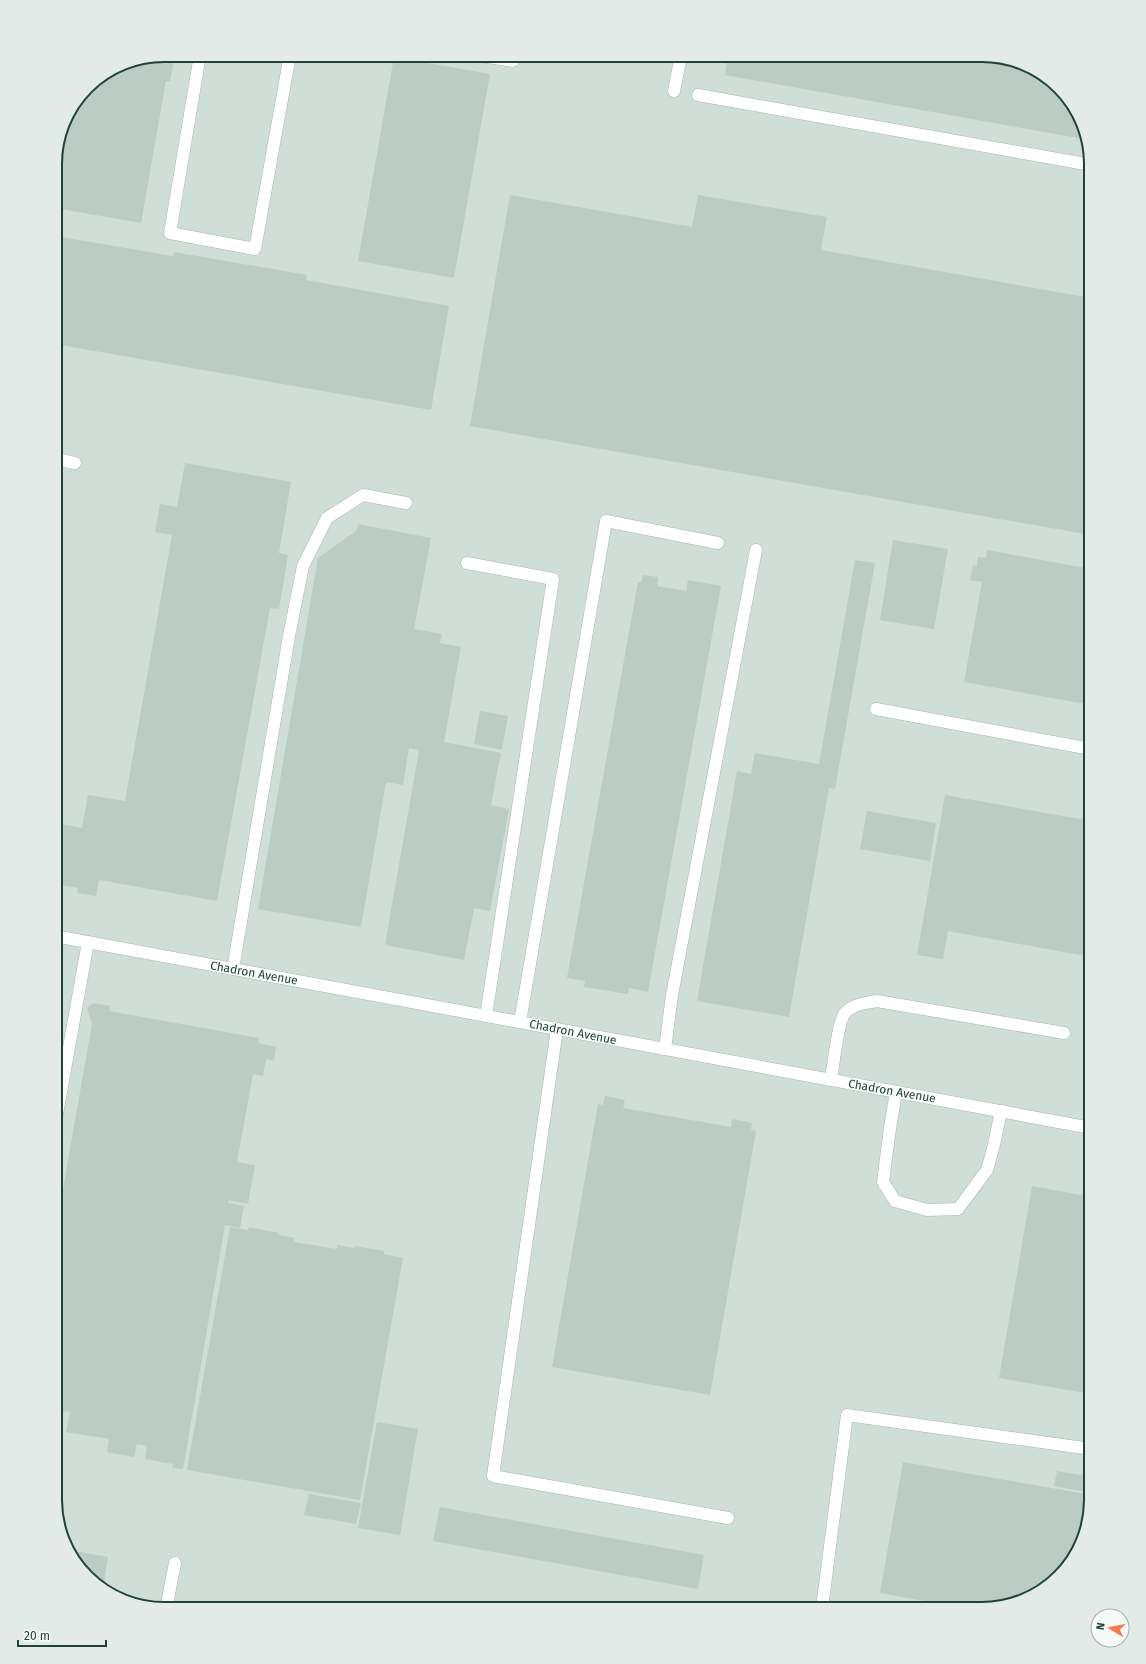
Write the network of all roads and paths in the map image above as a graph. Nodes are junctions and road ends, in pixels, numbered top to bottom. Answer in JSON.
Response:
{"nodes":[{"id":1,"x":199,"y":62,"type":"edge"},
{"id":2,"x":289,"y":62,"type":"edge"},
{"id":3,"x":680,"y":62,"type":"edge"},
{"id":4,"x":674,"y":91,"type":"dead end"},
{"id":5,"x":698,"y":95,"type":"dead end"},
{"id":6,"x":1084,"y":164,"type":"edge"},
{"id":7,"x":62,"y":460,"type":"edge"},
{"id":8,"x":75,"y":463,"type":"dead end"},
{"id":9,"x":406,"y":503,"type":"dead end"},
{"id":10,"x":718,"y":542,"type":"dead end"},
{"id":11,"x":756,"y":550,"type":"dead end"},
{"id":12,"x":467,"y":563,"type":"dead end"},
{"id":13,"x":876,"y":709,"type":"dead end"},
{"id":14,"x":1084,"y":748,"type":"edge"},
{"id":15,"x":62,"y":937,"type":"edge"},
{"id":16,"x":88,"y":942,"type":"junction"},
{"id":17,"x":233,"y":969,"type":"junction"},
{"id":18,"x":486,"y":1016,"type":"junction"},
{"id":19,"x":520,"y":1022,"type":"junction"},
{"id":20,"x":557,"y":1029,"type":"junction"},
{"id":21,"x":1064,"y":1033,"type":"dead end"},
{"id":22,"x":665,"y":1049,"type":"junction"},
{"id":23,"x":831,"y":1080,"type":"junction"},
{"id":24,"x":62,"y":1086,"type":"edge"},
{"id":25,"x":896,"y":1092,"type":"junction"},
{"id":26,"x":1001,"y":1111,"type":"junction"},
{"id":27,"x":1084,"y":1127,"type":"edge"},
{"id":28,"x":1084,"y":1448,"type":"edge"},
{"id":29,"x":728,"y":1518,"type":"dead end"},
{"id":30,"x":175,"y":1563,"type":"dead end"},
{"id":31,"x":167,"y":1602,"type":"edge"},
{"id":32,"x":823,"y":1602,"type":"edge"}],
"edges":[{"from":1,"to":2,"type":"street"},
{"from":3,"to":4,"type":"street"},
{"from":5,"to":6,"type":"street"},
{"from":7,"to":8,"type":"street"},
{"from":9,"to":17,"type":"street"},
{"from":10,"to":19,"type":"street"},
{"from":11,"to":22,"type":"street"},
{"from":12,"to":18,"type":"street"},
{"from":13,"to":14,"type":"street"},
{"from":15,"to":16,"type":"street","name":"Chadron Avenue"},
{"from":16,"to":17,"type":"street","name":"Chadron Avenue"},
{"from":16,"to":24,"type":"street"},
{"from":17,"to":18,"type":"street","name":"Chadron Avenue"},
{"from":18,"to":19,"type":"street","name":"Chadron Avenue"},
{"from":19,"to":20,"type":"street","name":"Chadron Avenue"},
{"from":20,"to":22,"type":"street","name":"Chadron Avenue"},
{"from":20,"to":29,"type":"street"},
{"from":21,"to":23,"type":"street"},
{"from":22,"to":23,"type":"street","name":"Chadron Avenue"},
{"from":23,"to":25,"type":"street","name":"Chadron Avenue"},
{"from":25,"to":26,"type":"street","name":"Chadron Avenue"},
{"from":25,"to":26,"type":"street"},
{"from":26,"to":27,"type":"street","name":"Chadron Avenue"},
{"from":28,"to":32,"type":"street"},
{"from":30,"to":31,"type":"street"}]}
